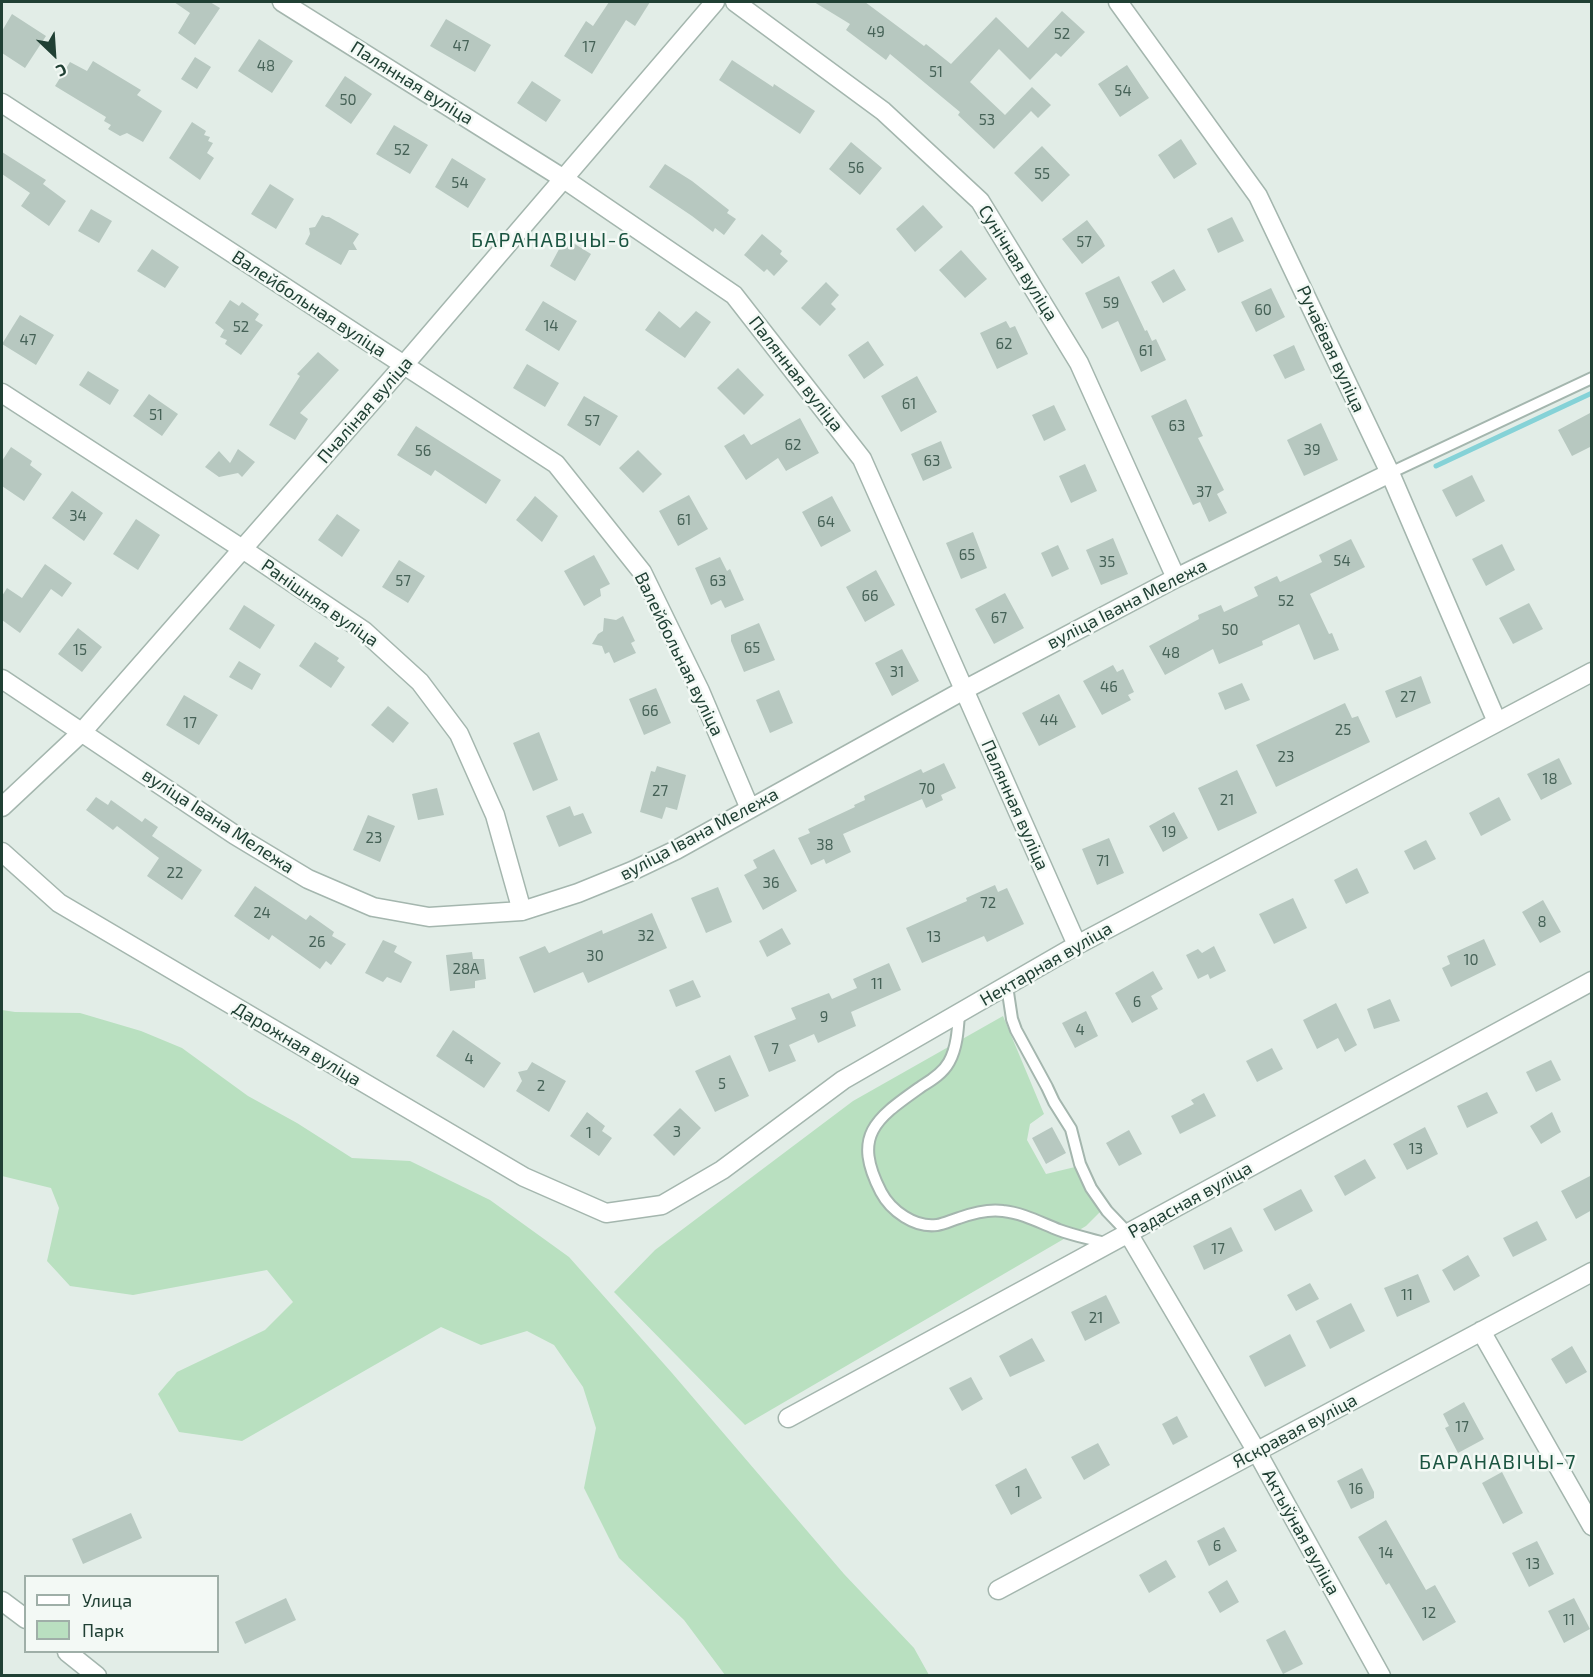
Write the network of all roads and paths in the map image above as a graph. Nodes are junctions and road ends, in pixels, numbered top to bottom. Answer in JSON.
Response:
{"nodes":[{"id":1,"x":282,"y":2,"type":"edge"},
{"id":2,"x":715,"y":2,"type":"edge"},
{"id":3,"x":735,"y":2,"type":"edge"},
{"id":4,"x":1118,"y":2,"type":"edge"},
{"id":5,"x":2,"y":103,"type":"edge"},
{"id":6,"x":564,"y":179,"type":"junction"},
{"id":7,"x":403,"y":366,"type":"junction"},
{"id":8,"x":1592,"y":378,"type":"edge"},
{"id":9,"x":2,"y":393,"type":"edge"},
{"id":10,"x":1390,"y":473,"type":"junction"},
{"id":11,"x":244,"y":550,"type":"junction"},
{"id":12,"x":1176,"y":578,"type":"junction"},
{"id":13,"x":1592,"y":672,"type":"edge"},
{"id":14,"x":2,"y":680,"type":"edge"},
{"id":15,"x":964,"y":690,"type":"junction"},
{"id":16,"x":1497,"y":722,"type":"junction"},
{"id":17,"x":82,"y":732,"type":"junction"},
{"id":18,"x":2,"y":807,"type":"edge"},
{"id":19,"x":750,"y":809,"type":"junction"},
{"id":20,"x":2,"y":852,"type":"edge"},
{"id":21,"x":522,"y":911,"type":"junction"},
{"id":22,"x":1077,"y":945,"type":"junction"},
{"id":23,"x":1592,"y":981,"type":"edge"},
{"id":24,"x":1007,"y":986,"type":"junction"},
{"id":25,"x":959,"y":1013,"type":"junction"},
{"id":26,"x":606,"y":1213,"type":"joint"},
{"id":27,"x":1128,"y":1233,"type":"junction"},
{"id":28,"x":1108,"y":1244,"type":"junction"},
{"id":29,"x":1592,"y":1272,"type":"edge"},
{"id":30,"x":1481,"y":1331,"type":"junction"},
{"id":31,"x":788,"y":1418,"type":"dead end"},
{"id":32,"x":1257,"y":1452,"type":"junction"},
{"id":33,"x":1592,"y":1526,"type":"edge"},
{"id":34,"x":998,"y":1590,"type":"dead end"},
{"id":35,"x":2,"y":1601,"type":"edge"},
{"id":36,"x":24,"y":1618,"type":"edge"},
{"id":37,"x":68,"y":1653,"type":"edge"},
{"id":38,"x":1375,"y":1674,"type":"edge"},
{"id":39,"x":96,"y":1676,"type":"edge"}],
"edges":[{"from":1,"to":6,"type":"street","name":"Палянная вуліца"},
{"from":2,"to":6,"type":"street","name":"Пчаліная вуліца"},
{"from":3,"to":12,"type":"street","name":"Сунічная вуліца"},
{"from":4,"to":10,"type":"street","name":"Ручаёвая вуліца"},
{"from":5,"to":7,"type":"street","name":"Валейбольная вуліца"},
{"from":6,"to":7,"type":"street","name":"Пчаліная вуліца"},
{"from":6,"to":15,"type":"street","name":"Палянная вуліца"},
{"from":7,"to":11,"type":"street","name":"Пчаліная вуліца"},
{"from":7,"to":19,"type":"street","name":"Валейбольная вуліца"},
{"from":8,"to":10,"type":"lane"},
{"from":9,"to":11,"type":"street","name":"Ранішняя вуліца"},
{"from":10,"to":12,"type":"street","name":"вуліца Івана Мележа"},
{"from":10,"to":16,"type":"street","name":"Ручаёвая вуліца"},
{"from":11,"to":17,"type":"street","name":"Пчаліная вуліца"},
{"from":11,"to":21,"type":"street","name":"Ранішняя вуліца"},
{"from":12,"to":15,"type":"street","name":"вуліца Івана Мележа"},
{"from":13,"to":16,"type":"street","name":"Нектарная вуліца"},
{"from":14,"to":17,"type":"street","name":"вуліца Івана Мележа"},
{"from":15,"to":19,"type":"street","name":"вуліца Івана Мележа"},
{"from":15,"to":22,"type":"street","name":"Палянная вуліца"},
{"from":16,"to":22,"type":"street","name":"Нектарная вуліца"},
{"from":17,"to":18,"type":"street","name":"Пчаліная вуліца"},
{"from":17,"to":21,"type":"street","name":"вуліца Івана Мележа"},
{"from":19,"to":21,"type":"street","name":"вуліца Івана Мележа"},
{"from":20,"to":26,"type":"street","name":"Дарожная вуліца"},
{"from":22,"to":24,"type":"street","name":"Нектарная вуліца"},
{"from":23,"to":27,"type":"street","name":"Радасная вуліца"},
{"from":24,"to":25,"type":"street","name":"Нектарная вуліца"},
{"from":24,"to":27,"type":"lane"},
{"from":25,"to":26,"type":"street","name":"Нектарная вуліца"},
{"from":25,"to":28,"type":"lane"},
{"from":27,"to":28,"type":"street","name":"Радасная вуліца"},
{"from":27,"to":32,"type":"street","name":"Актыўная вуліца"},
{"from":28,"to":31,"type":"street","name":"Радасная вуліца"},
{"from":29,"to":30,"type":"street","name":"Яскравая вуліца"},
{"from":30,"to":32,"type":"street","name":"Яскравая вуліца"},
{"from":30,"to":33,"type":"street"},
{"from":32,"to":34,"type":"street","name":"Яскравая вуліца"},
{"from":32,"to":38,"type":"street","name":"Актыўная вуліца"},
{"from":35,"to":36,"type":"street"},
{"from":37,"to":39,"type":"street"}]}
